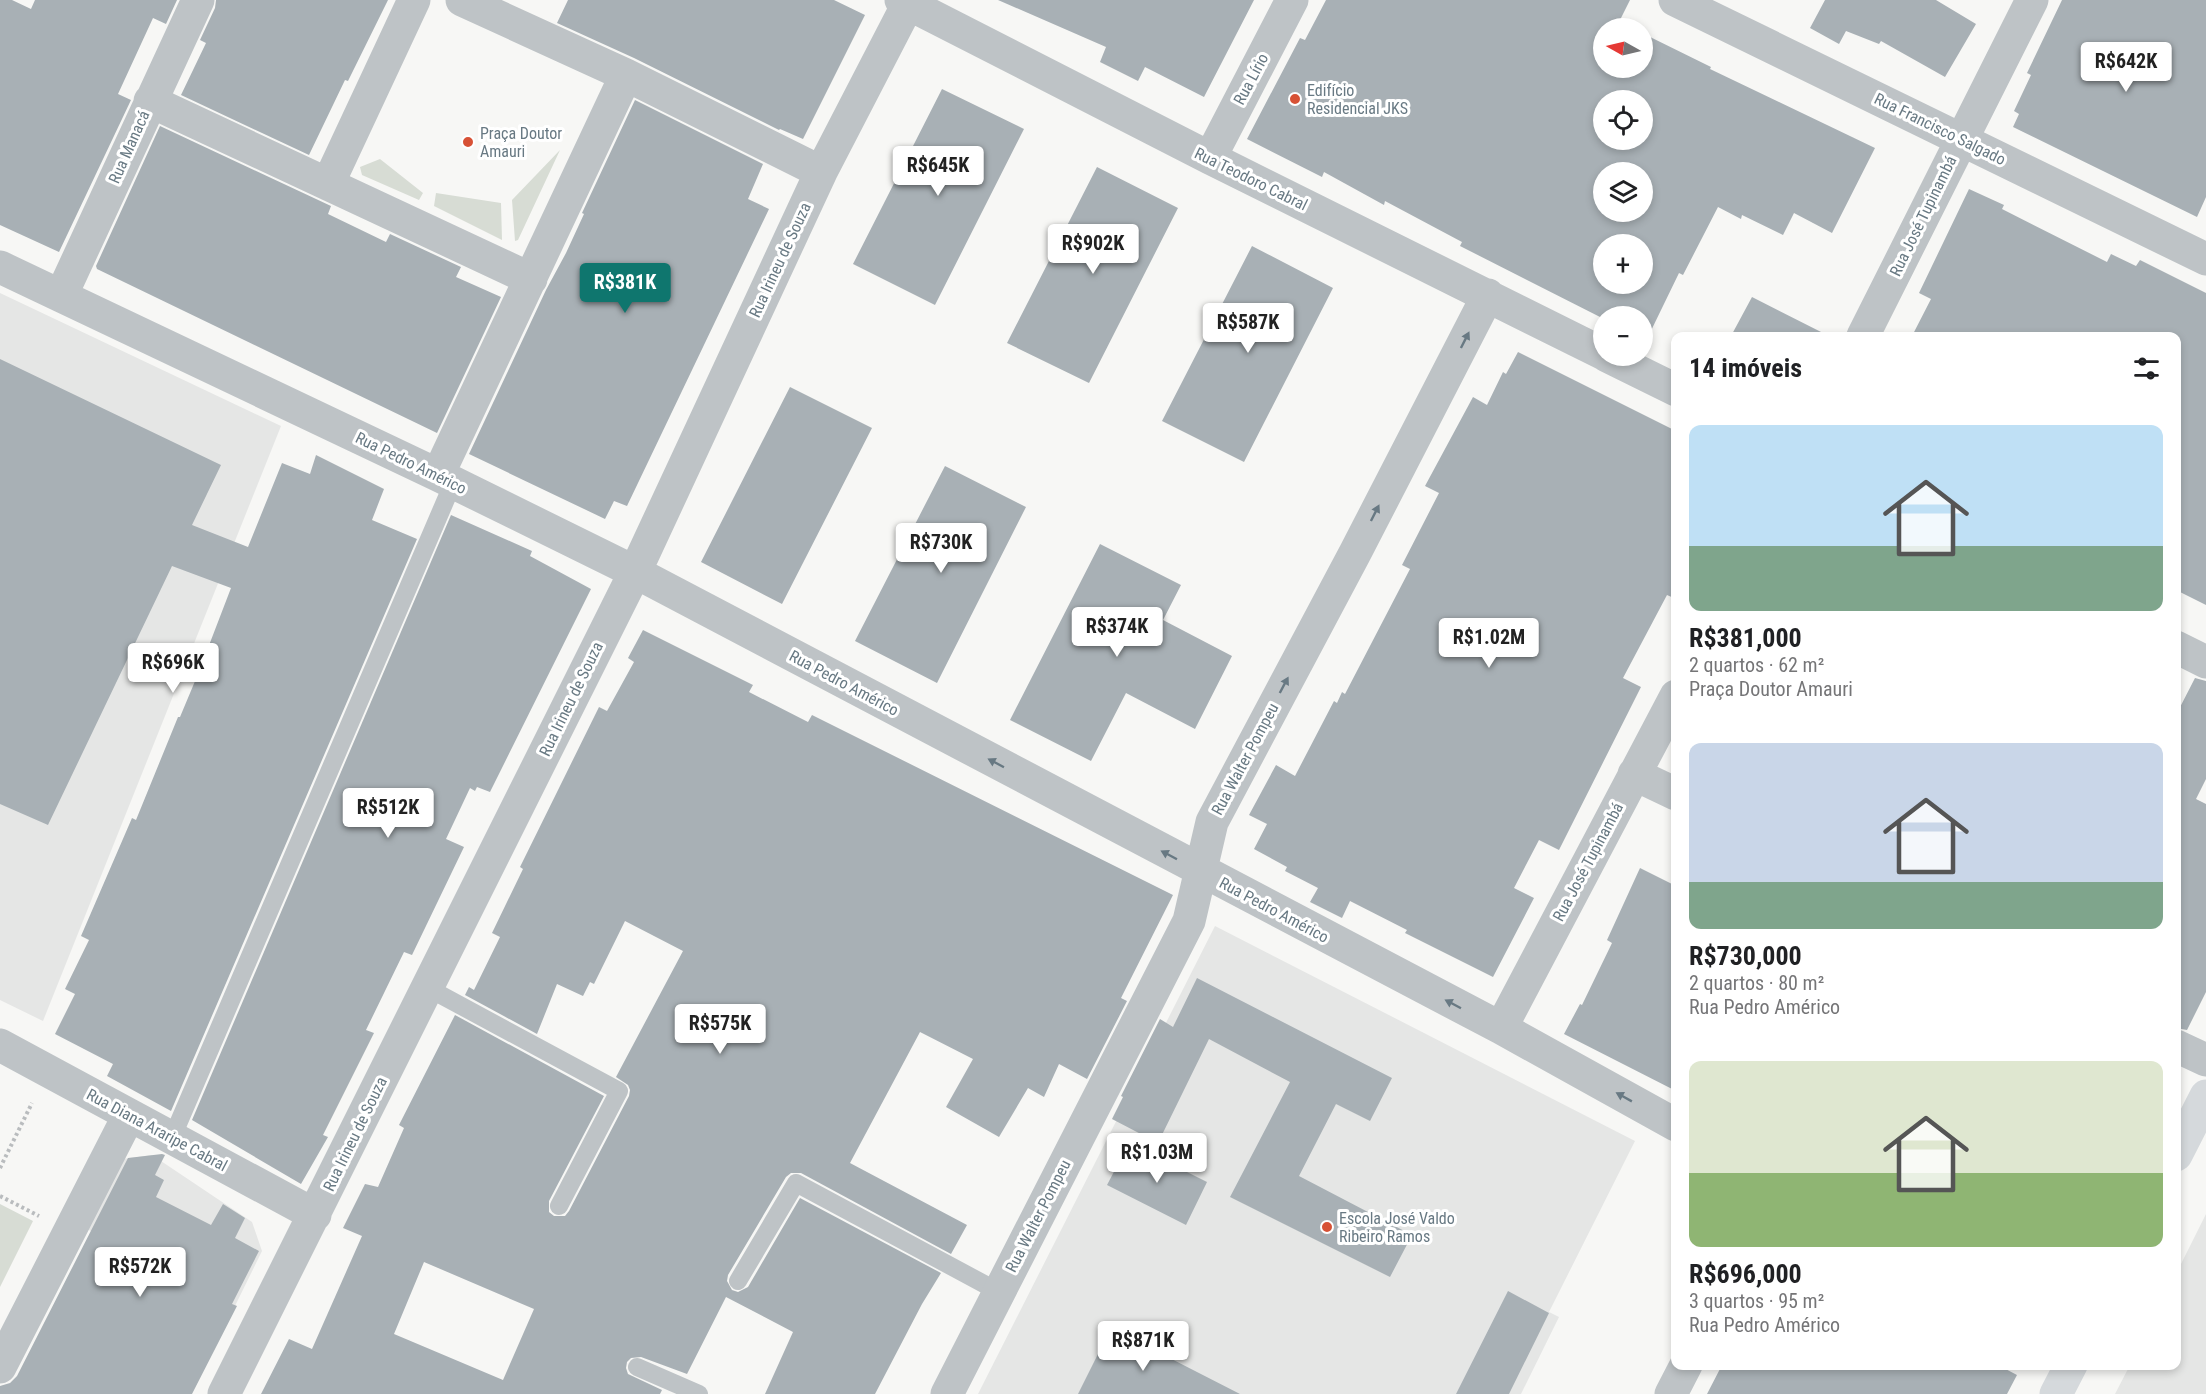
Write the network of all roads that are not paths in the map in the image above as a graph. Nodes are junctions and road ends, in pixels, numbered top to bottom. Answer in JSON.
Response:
{"nodes":[{"id":1,"x":198,"y":0,"type":"edge"},
{"id":2,"x":414,"y":0,"type":"edge"},
{"id":3,"x":462,"y":0,"type":"edge"},
{"id":4,"x":1292,"y":0,"type":"edge"},
{"id":5,"x":1675,"y":0,"type":"edge"},
{"id":6,"x":2031,"y":0,"type":"edge"},
{"id":7,"x":906,"y":1,"type":"edge"},
{"id":8,"x":626,"y":75,"type":"junction"},
{"id":9,"x":150,"y":101,"type":"junction"},
{"id":10,"x":1961,"y":139,"type":"junction"},
{"id":11,"x":1210,"y":158,"type":"junction"},
{"id":12,"x":821,"y":172,"type":"junction"},
{"id":13,"x":328,"y":184,"type":"junction"},
{"id":14,"x":2206,"y":259,"type":"edge"},
{"id":15,"x":0,"y":267,"type":"edge"},
{"id":16,"x":531,"y":279,"type":"junction"},
{"id":17,"x":1488,"y":295,"type":"junction"},
{"id":18,"x":61,"y":296,"type":"junction"},
{"id":19,"x":1865,"y":332,"type":"edge"},
{"id":20,"x":1593,"y":349,"type":"edge"},
{"id":21,"x":1627,"y":366,"type":"edge"},
{"id":22,"x":1671,"y":388,"type":"edge"},
{"id":23,"x":446,"y":479,"type":"junction"},
{"id":24,"x":635,"y":572,"type":"junction"},
{"id":25,"x":2181,"y":650,"type":"edge"},
{"id":26,"x":2206,"y":662,"type":"edge"},
{"id":27,"x":1671,"y":705,"type":"edge"},
{"id":28,"x":1634,"y":774,"type":"junction"},
{"id":29,"x":1671,"y":792,"type":"edge"},
{"id":30,"x":1200,"y":872,"type":"junction"},
{"id":31,"x":428,"y":988,"type":"junction"},
{"id":32,"x":1501,"y":1028,"type":"junction"},
{"id":33,"x":0,"y":1045,"type":"edge"},
{"id":34,"x":2181,"y":1048,"type":"edge"},
{"id":35,"x":2206,"y":1060,"type":"edge"},
{"id":36,"x":2206,"y":1096,"type":"edge"},
{"id":37,"x":129,"y":1115,"type":"junction"},
{"id":38,"x":1671,"y":1122,"type":"edge"},
{"id":39,"x":172,"y":1138,"type":"junction"},
{"id":40,"x":2181,"y":1145,"type":"edge"},
{"id":41,"x":559,"y":1206,"type":"dead end"},
{"id":42,"x":315,"y":1215,"type":"junction"},
{"id":43,"x":738,"y":1281,"type":"dead end"},
{"id":44,"x":999,"y":1292,"type":"junction"},
{"id":45,"x":637,"y":1366,"type":"dead end"},
{"id":46,"x":0,"y":1367,"type":"edge"},
{"id":47,"x":1683,"y":1370,"type":"edge"},
{"id":48,"x":2068,"y":1370,"type":"edge"},
{"id":49,"x":224,"y":1394,"type":"edge"},
{"id":50,"x":699,"y":1394,"type":"edge"},
{"id":51,"x":947,"y":1394,"type":"edge"},
{"id":52,"x":1671,"y":1394,"type":"edge"},
{"id":53,"x":2056,"y":1394,"type":"edge"}],
"edges":[{"from":1,"to":9,"type":"street","name":"Rua Manacá"},
{"from":2,"to":13,"type":"street"},
{"from":3,"to":8,"type":"street"},
{"from":4,"to":11,"type":"street","name":"Rua Lírio"},
{"from":5,"to":10,"type":"street","name":"Rua Francisco Salgado"},
{"from":6,"to":10,"type":"street","name":"Rua José Tupinambá"},
{"from":7,"to":11,"type":"street","name":"Rua Teodoro Cabral"},
{"from":7,"to":12,"type":"street","name":"Rua Irineu de Souza"},
{"from":8,"to":12,"type":"street"},
{"from":8,"to":16,"type":"street"},
{"from":9,"to":13,"type":"street"},
{"from":9,"to":18,"type":"street","name":"Rua Manacá"},
{"from":10,"to":14,"type":"street","name":"Rua Francisco Salgado"},
{"from":10,"to":19,"type":"street","name":"Rua José Tupinambá"},
{"from":11,"to":17,"type":"street","name":"Rua Teodoro Cabral"},
{"from":12,"to":24,"type":"street","name":"Rua Irineu de Souza"},
{"from":13,"to":16,"type":"street"},
{"from":15,"to":18,"type":"street","name":"Rua Pedro Américo"},
{"from":16,"to":23,"type":"street"},
{"from":17,"to":20,"type":"street","name":"Rua Teodoro Cabral"},
{"from":30,"to":17,"type":"street","name":"Rua Walter Pompeu","one_way":true},
{"from":18,"to":23,"type":"street","name":"Rua Pedro Américo"},
{"from":21,"to":22,"type":"street","name":"Rua Teodoro Cabral"},
{"from":23,"to":24,"type":"street","name":"Rua Pedro Américo"},
{"from":23,"to":39,"type":"lane"},
{"from":30,"to":24,"type":"street","name":"Rua Pedro Américo","one_way":true},
{"from":24,"to":31,"type":"street","name":"Rua Irineu de Souza"},
{"from":25,"to":26,"type":"street"},
{"from":27,"to":28,"type":"street","name":"Rua José Tupinambá"},
{"from":28,"to":29,"type":"street"},
{"from":28,"to":32,"type":"street","name":"Rua José Tupinambá"},
{"from":32,"to":30,"type":"street","name":"Rua Pedro Américo","one_way":true},
{"from":30,"to":44,"type":"street","name":"Rua Walter Pompeu"},
{"from":31,"to":41,"type":"lane"},
{"from":31,"to":42,"type":"street","name":"Rua Irineu de Souza"},
{"from":38,"to":32,"type":"street","name":"Rua Pedro Américo","one_way":true},
{"from":33,"to":37,"type":"street","name":"Rua Diana Araripe Cabral"},
{"from":34,"to":35,"type":"street"},
{"from":36,"to":40,"type":"main road"},
{"from":37,"to":39,"type":"street","name":"Rua Diana Araripe Cabral"},
{"from":37,"to":46,"type":"street"},
{"from":39,"to":42,"type":"street","name":"Rua Diana Araripe Cabral"},
{"from":42,"to":49,"type":"street","name":"Rua Irineu de Souza"},
{"from":43,"to":44,"type":"lane"},
{"from":44,"to":51,"type":"street","name":"Rua Walter Pompeu"},
{"from":45,"to":50,"type":"lane"},
{"from":47,"to":52,"type":"street"},
{"from":48,"to":53,"type":"main road"}]}
